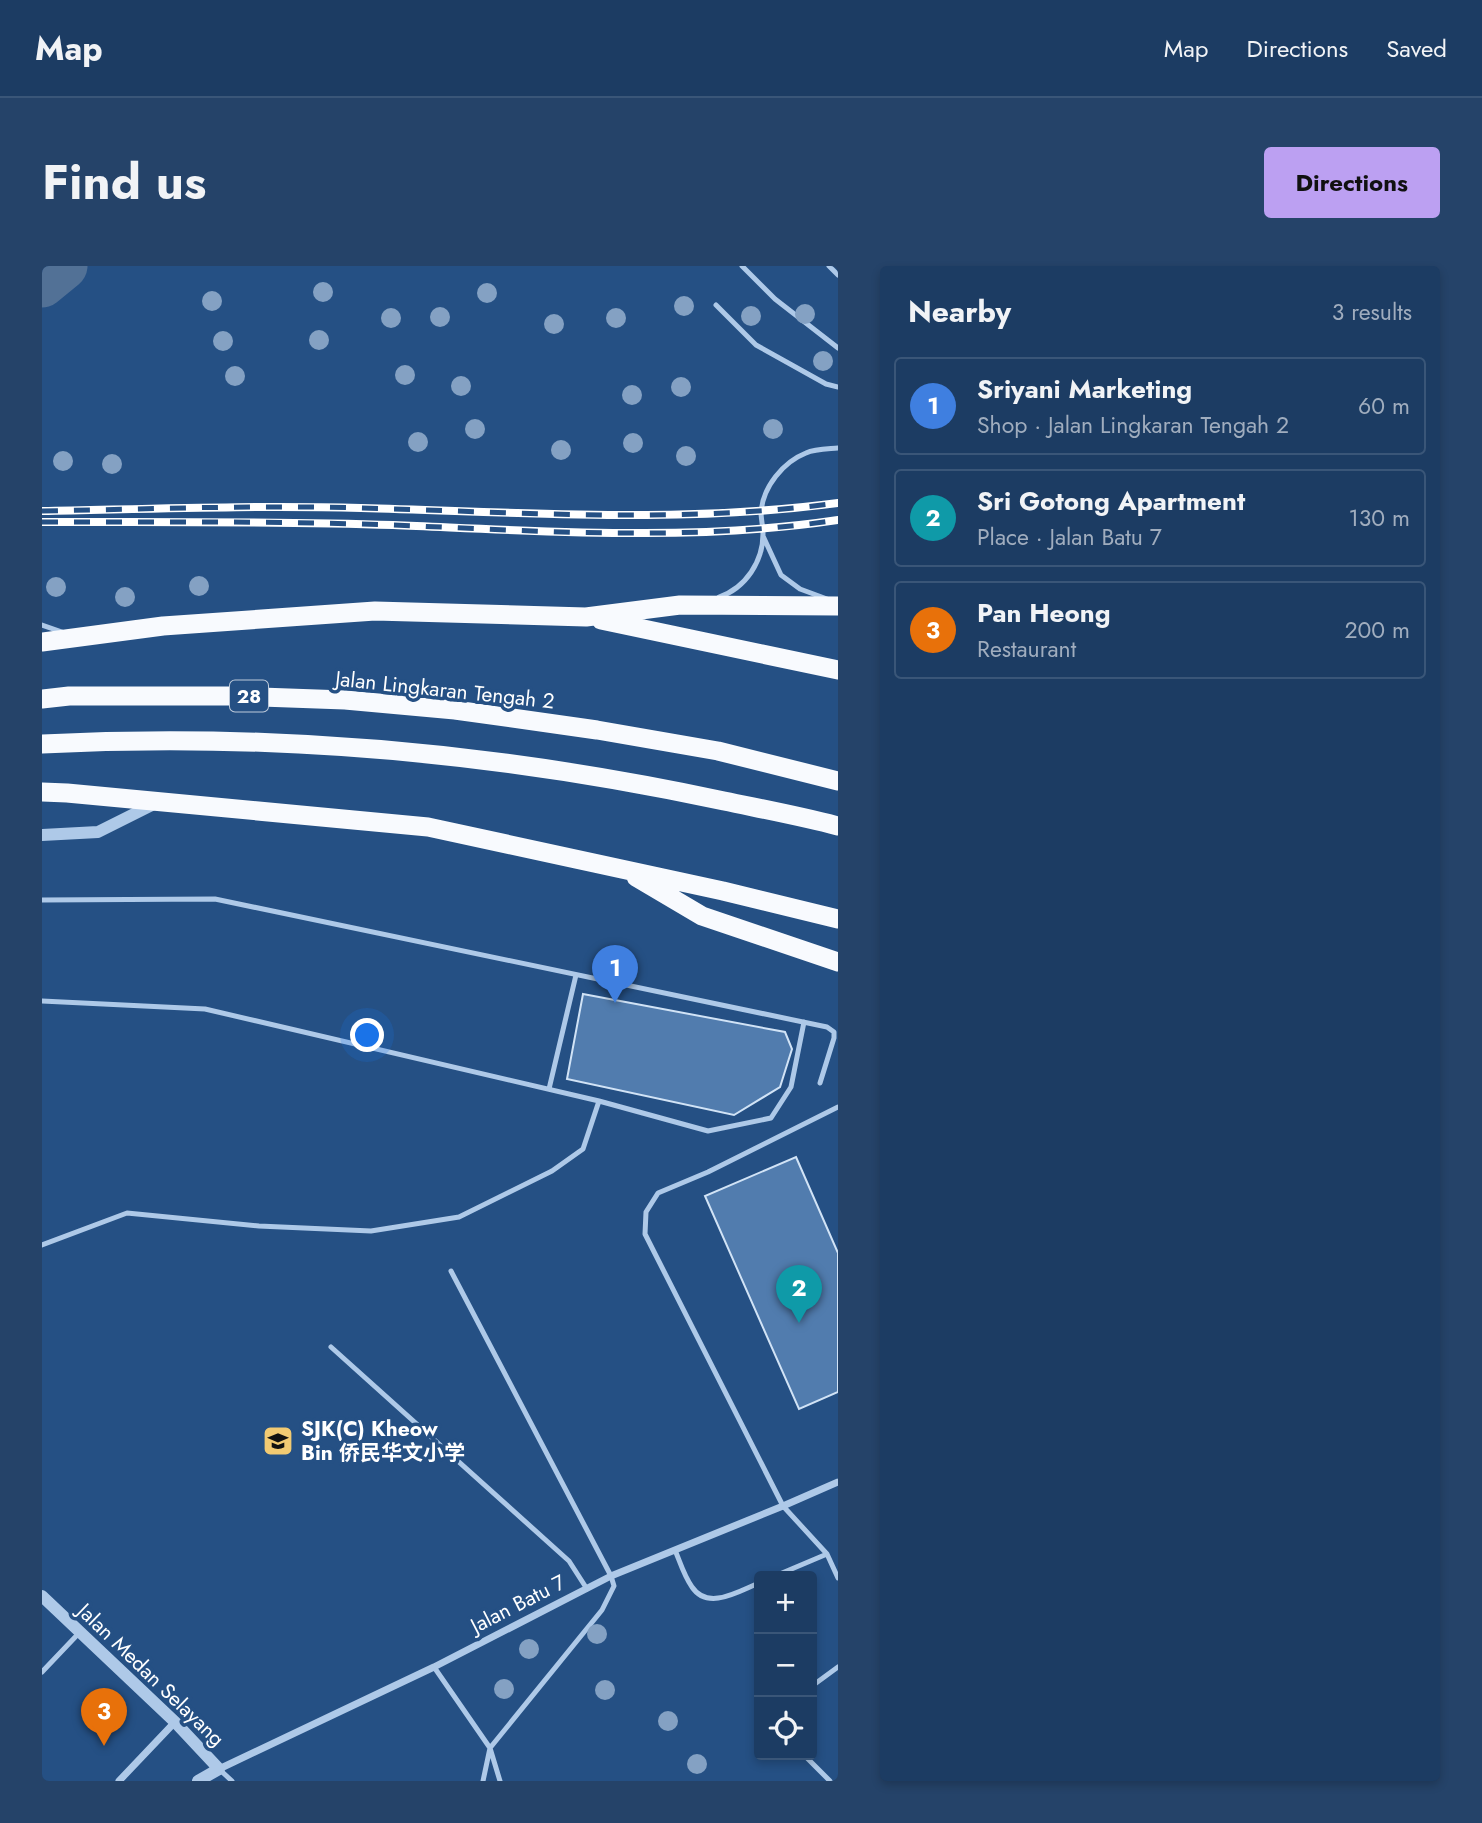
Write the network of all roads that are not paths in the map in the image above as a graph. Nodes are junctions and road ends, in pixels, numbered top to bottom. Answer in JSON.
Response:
{"nodes":[{"id":1,"x":742,"y":266,"type":"edge"},
{"id":2,"x":829,"y":266,"type":"edge"},
{"id":3,"x":838,"y":275,"type":"edge"},
{"id":4,"x":716,"y":305,"type":"dead end"},
{"id":5,"x":838,"y":348,"type":"edge"},
{"id":6,"x":838,"y":387,"type":"edge"},
{"id":7,"x":838,"y":448,"type":"edge"},
{"id":8,"x":763,"y":536,"type":"junction"},
{"id":9,"x":680,"y":605,"type":"junction"},
{"id":10,"x":838,"y":605,"type":"edge"},
{"id":11,"x":586,"y":617,"type":"junction"},
{"id":12,"x":42,"y":625,"type":"edge"},
{"id":13,"x":76,"y":637,"type":"junction"},
{"id":14,"x":42,"y":642,"type":"edge"},
{"id":15,"x":838,"y":670,"type":"edge"},
{"id":16,"x":42,"y":698,"type":"edge"},
{"id":17,"x":42,"y":744,"type":"edge"},
{"id":18,"x":838,"y":782,"type":"edge"},
{"id":19,"x":42,"y":792,"type":"edge"},
{"id":20,"x":159,"y":802,"type":"junction"},
{"id":21,"x":838,"y":826,"type":"edge"},
{"id":22,"x":42,"y":835,"type":"edge"},
{"id":23,"x":624,"y":870,"type":"junction"},
{"id":24,"x":42,"y":900,"type":"edge"},
{"id":25,"x":838,"y":919,"type":"edge"},
{"id":26,"x":838,"y":962,"type":"edge"},
{"id":27,"x":576,"y":975,"type":"junction"},
{"id":28,"x":42,"y":1001,"type":"edge"},
{"id":29,"x":804,"y":1022,"type":"junction"},
{"id":30,"x":820,"y":1083,"type":"dead end"},
{"id":31,"x":549,"y":1089,"type":"junction"},
{"id":32,"x":599,"y":1101,"type":"junction"},
{"id":33,"x":838,"y":1107,"type":"edge"},
{"id":34,"x":42,"y":1245,"type":"edge"},
{"id":35,"x":451,"y":1271,"type":"dead end"},
{"id":36,"x":331,"y":1347,"type":"dead end"},
{"id":37,"x":838,"y":1482,"type":"edge"},
{"id":38,"x":783,"y":1506,"type":"junction"},
{"id":39,"x":675,"y":1550,"type":"junction"},
{"id":40,"x":827,"y":1554,"type":"junction"},
{"id":41,"x":787,"y":1571,"type":"edge"},
{"id":42,"x":611,"y":1576,"type":"junction"},
{"id":43,"x":838,"y":1578,"type":"edge"},
{"id":44,"x":754,"y":1585,"type":"edge"},
{"id":45,"x":587,"y":1589,"type":"junction"},
{"id":46,"x":42,"y":1596,"type":"edge"},
{"id":47,"x":80,"y":1632,"type":"junction"},
{"id":48,"x":434,"y":1667,"type":"junction"},
{"id":49,"x":838,"y":1667,"type":"edge"},
{"id":50,"x":42,"y":1672,"type":"edge"},
{"id":51,"x":817,"y":1682,"type":"edge"},
{"id":52,"x":175,"y":1722,"type":"junction"},
{"id":53,"x":491,"y":1748,"type":"junction"},
{"id":54,"x":809,"y":1760,"type":"edge"},
{"id":55,"x":219,"y":1769,"type":"junction"},
{"id":56,"x":119,"y":1781,"type":"edge"},
{"id":57,"x":198,"y":1781,"type":"edge"},
{"id":58,"x":232,"y":1781,"type":"edge"},
{"id":59,"x":483,"y":1781,"type":"edge"},
{"id":60,"x":500,"y":1781,"type":"edge"},
{"id":61,"x":830,"y":1781,"type":"edge"}],
"edges":[{"from":1,"to":5,"type":"lane"},
{"from":2,"to":3,"type":"lane"},
{"from":4,"to":6,"type":"lane"},
{"from":7,"to":8,"type":"lane"},
{"from":8,"to":9,"type":"lane"},
{"from":8,"to":10,"type":"lane"},
{"from":9,"to":10,"type":"highway"},
{"from":9,"to":11,"type":"highway"},
{"from":11,"to":13,"type":"highway"},
{"from":11,"to":15,"type":"highway"},
{"from":12,"to":13,"type":"lane"},
{"from":13,"to":14,"type":"highway"},
{"from":16,"to":18,"type":"highway","name":"Jalan Lingkaran Tengah 2","number":"28"},
{"from":17,"to":21,"type":"highway","number":"28"},
{"from":19,"to":20,"type":"highway"},
{"from":20,"to":22,"type":"street"},
{"from":20,"to":23,"type":"highway"},
{"from":23,"to":25,"type":"highway"},
{"from":23,"to":26,"type":"highway"},
{"from":24,"to":27,"type":"lane"},
{"from":27,"to":29,"type":"lane"},
{"from":27,"to":31,"type":"lane"},
{"from":28,"to":31,"type":"lane"},
{"from":29,"to":30,"type":"lane"},
{"from":29,"to":32,"type":"lane"},
{"from":31,"to":32,"type":"lane"},
{"from":32,"to":34,"type":"lane"},
{"from":33,"to":38,"type":"lane"},
{"from":35,"to":42,"type":"lane"},
{"from":36,"to":45,"type":"lane"},
{"from":37,"to":38,"type":"street","name":"Jalan Batu 7"},
{"from":38,"to":39,"type":"street","name":"Jalan Batu 7"},
{"from":38,"to":40,"type":"lane"},
{"from":39,"to":42,"type":"street","name":"Jalan Batu 7"},
{"from":39,"to":44,"type":"lane"},
{"from":40,"to":41,"type":"lane"},
{"from":40,"to":43,"type":"lane"},
{"from":42,"to":45,"type":"street","name":"Jalan Batu 7"},
{"from":42,"to":53,"type":"lane"},
{"from":45,"to":48,"type":"street","name":"Jalan Batu 7"},
{"from":46,"to":47,"type":"street","name":"Jalan Medan Selayang"},
{"from":47,"to":50,"type":"lane"},
{"from":47,"to":52,"type":"street","name":"Jalan Medan Selayang"},
{"from":48,"to":53,"type":"lane"},
{"from":48,"to":55,"type":"street","name":"Jalan Batu 7"},
{"from":49,"to":51,"type":"lane"},
{"from":52,"to":55,"type":"street","name":"Jalan Medan Selayang"},
{"from":52,"to":56,"type":"street"},
{"from":53,"to":59,"type":"lane"},
{"from":53,"to":60,"type":"lane"},
{"from":54,"to":61,"type":"lane"},
{"from":55,"to":57,"type":"street"},
{"from":55,"to":58,"type":"lane","name":"Jalan Medan Selayang"}]}
